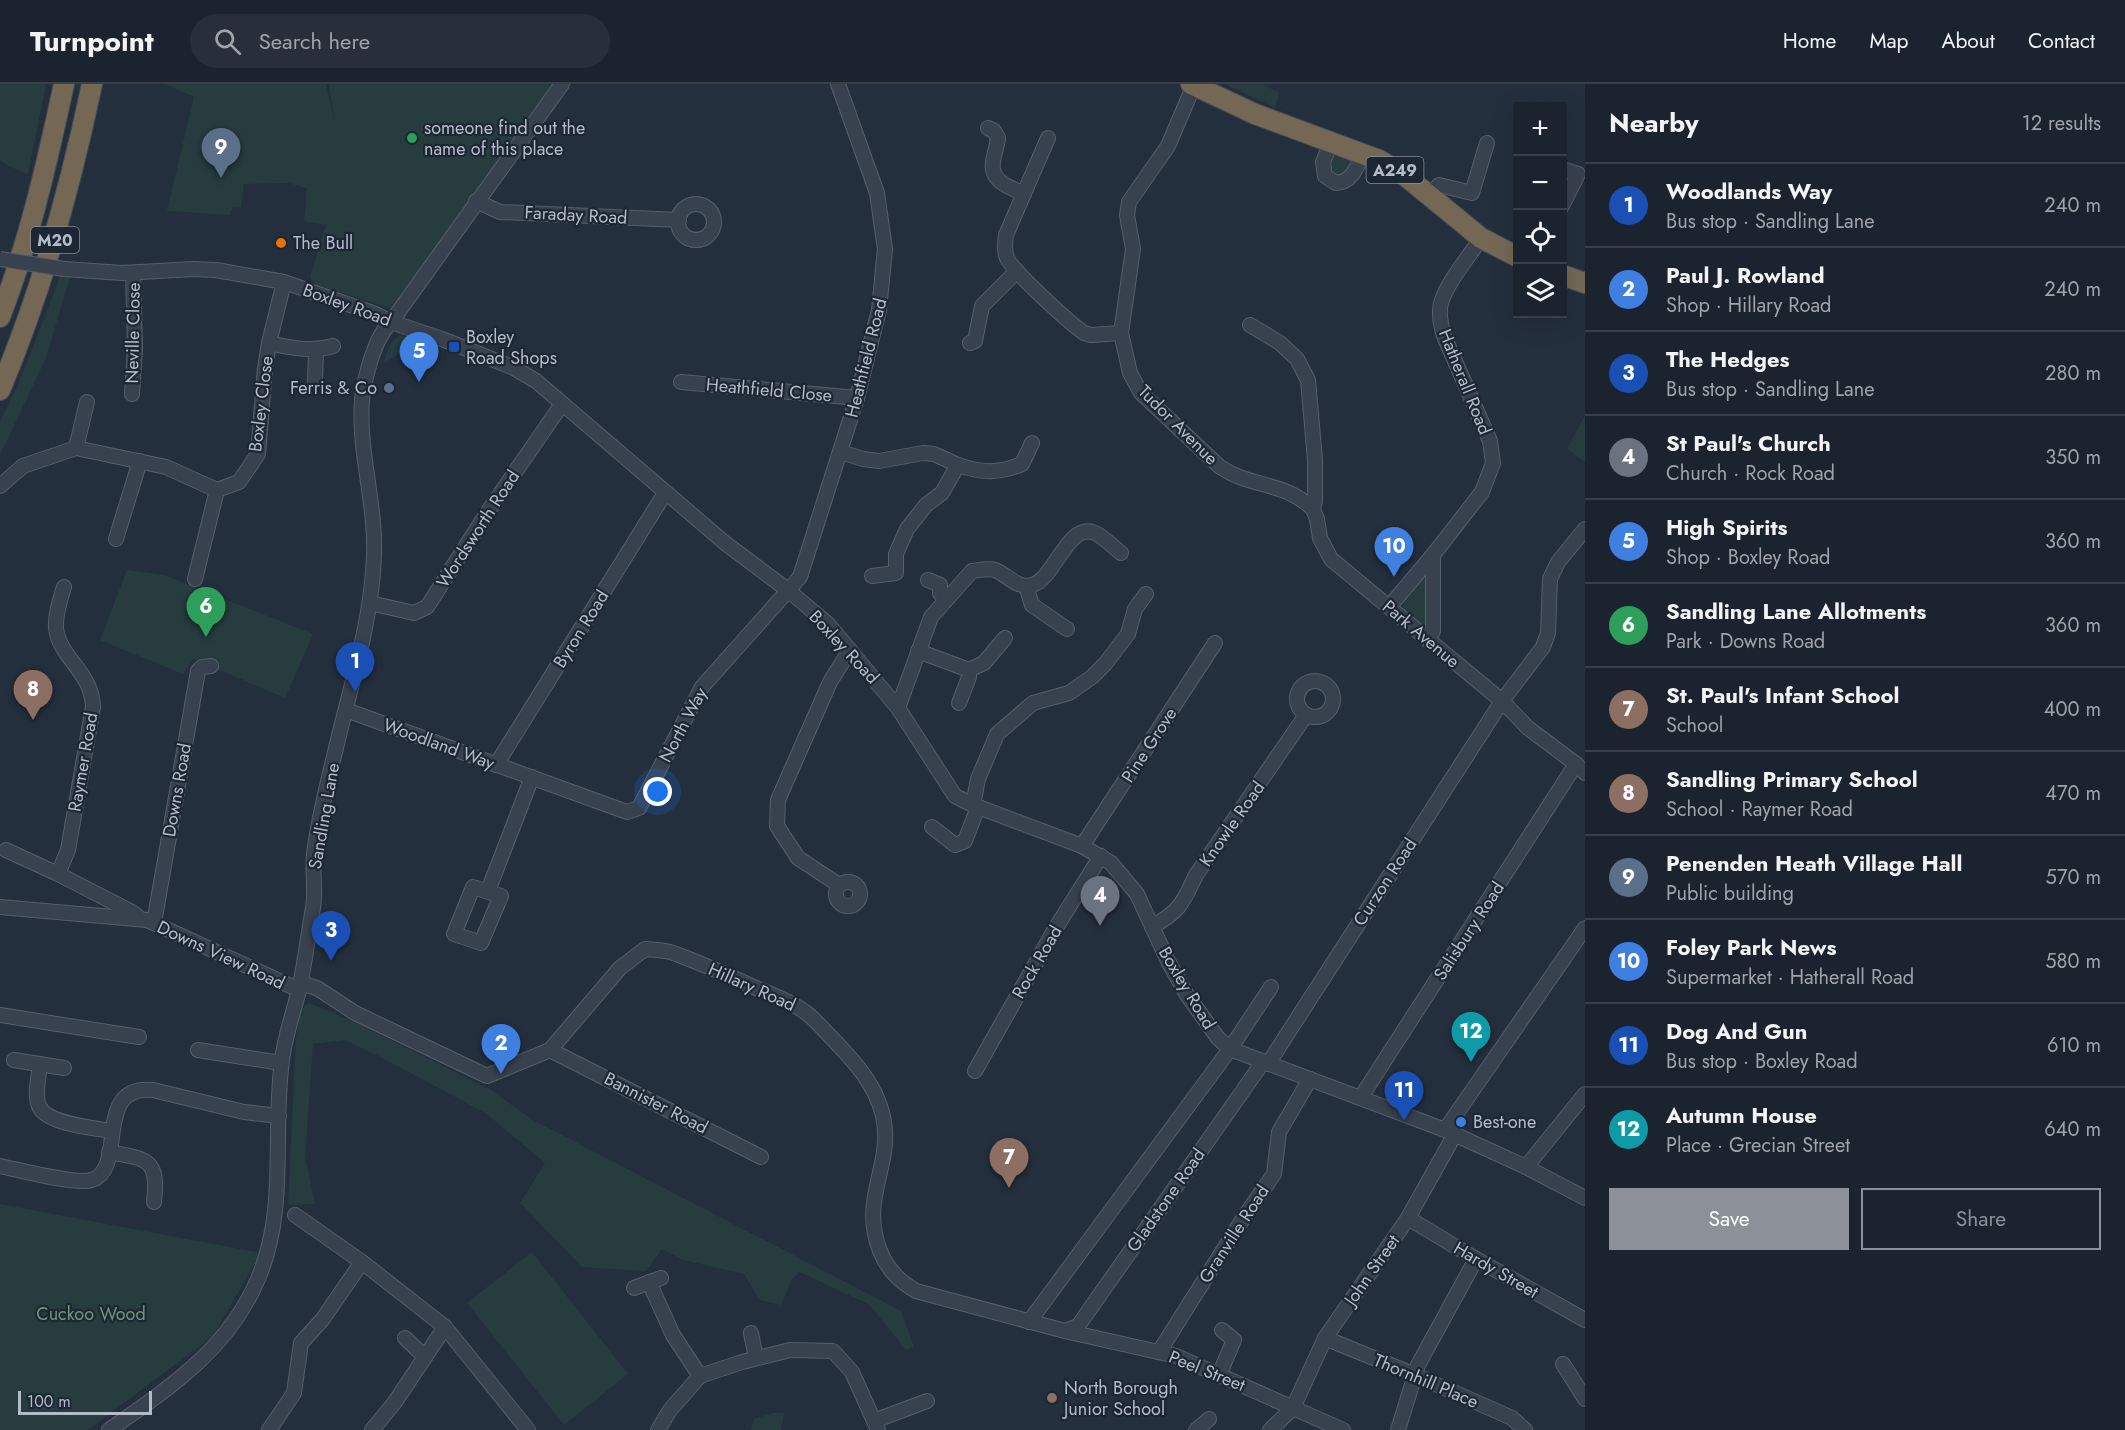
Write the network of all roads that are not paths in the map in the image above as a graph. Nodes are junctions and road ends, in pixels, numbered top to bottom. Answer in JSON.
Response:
{"nodes":[{"id":1,"x":64,"y":84,"type":"edge"},
{"id":2,"x":92,"y":84,"type":"edge"},
{"id":3,"x":562,"y":84,"type":"edge"},
{"id":4,"x":838,"y":84,"type":"edge"},
{"id":5,"x":1192,"y":85,"type":"edge"},
{"id":6,"x":988,"y":128,"type":"dead end"},
{"id":7,"x":1048,"y":138,"type":"dead end"},
{"id":8,"x":1330,"y":142,"type":"junction"},
{"id":9,"x":1487,"y":143,"type":"dead end"},
{"id":10,"x":1363,"y":153,"type":"junction"},
{"id":11,"x":1567,"y":170,"type":"edge"},
{"id":12,"x":1024,"y":194,"type":"junction"},
{"id":13,"x":1429,"y":196,"type":"junction"},
{"id":14,"x":1567,"y":197,"type":"edge"},
{"id":15,"x":476,"y":201,"type":"junction"},
{"id":16,"x":678,"y":220,"type":"dead end"},
{"id":17,"x":1481,"y":238,"type":"junction"},
{"id":18,"x":1513,"y":254,"type":"edge"},
{"id":19,"x":0,"y":259,"type":"edge"},
{"id":20,"x":1017,"y":272,"type":"junction"},
{"id":21,"x":133,"y":273,"type":"junction"},
{"id":22,"x":1567,"y":276,"type":"edge"},
{"id":23,"x":284,"y":282,"type":"junction"},
{"id":24,"x":1585,"y":283,"type":"edge"},
{"id":25,"x":0,"y":317,"type":"edge"},
{"id":26,"x":391,"y":322,"type":"junction"},
{"id":27,"x":1250,"y":325,"type":"dead end"},
{"id":28,"x":1121,"y":333,"type":"junction"},
{"id":29,"x":269,"y":343,"type":"junction"},
{"id":30,"x":970,"y":343,"type":"dead end"},
{"id":31,"x":333,"y":346,"type":"dead end"},
{"id":32,"x":316,"y":351,"type":"junction"},
{"id":33,"x":315,"y":381,"type":"dead end"},
{"id":34,"x":681,"y":382,"type":"dead end"},
{"id":35,"x":0,"y":390,"type":"edge"},
{"id":36,"x":132,"y":394,"type":"dead end"},
{"id":37,"x":857,"y":398,"type":"junction"},
{"id":38,"x":87,"y":402,"type":"dead end"},
{"id":39,"x":562,"y":404,"type":"junction"},
{"id":40,"x":1032,"y":443,"type":"dead end"},
{"id":41,"x":76,"y":448,"type":"junction"},
{"id":42,"x":841,"y":452,"type":"junction"},
{"id":43,"x":140,"y":461,"type":"junction"},
{"id":44,"x":958,"y":465,"type":"junction"},
{"id":45,"x":0,"y":486,"type":"edge"},
{"id":46,"x":217,"y":490,"type":"junction"},
{"id":47,"x":665,"y":493,"type":"junction"},
{"id":48,"x":1313,"y":509,"type":"junction"},
{"id":49,"x":1585,"y":529,"type":"edge"},
{"id":50,"x":116,"y":539,"type":"dead end"},
{"id":51,"x":1121,"y":553,"type":"dead end"},
{"id":52,"x":1433,"y":555,"type":"junction"},
{"id":53,"x":872,"y":576,"type":"dead end"},
{"id":54,"x":195,"y":579,"type":"dead end"},
{"id":55,"x":928,"y":580,"type":"dead end"},
{"id":56,"x":1026,"y":586,"type":"junction"},
{"id":57,"x":64,"y":587,"type":"dead end"},
{"id":58,"x":789,"y":591,"type":"junction"},
{"id":59,"x":1146,"y":594,"type":"dead end"},
{"id":60,"x":946,"y":600,"type":"junction"},
{"id":61,"x":370,"y":603,"type":"junction"},
{"id":62,"x":1389,"y":608,"type":"junction"},
{"id":63,"x":1067,"y":629,"type":"dead end"},
{"id":64,"x":1005,"y":638,"type":"dead end"},
{"id":65,"x":1428,"y":640,"type":"junction"},
{"id":66,"x":1215,"y":643,"type":"dead end"},
{"id":67,"x":850,"y":650,"type":"junction"},
{"id":68,"x":918,"y":651,"type":"junction"},
{"id":69,"x":211,"y":666,"type":"dead end"},
{"id":70,"x":969,"y":670,"type":"junction"},
{"id":71,"x":1502,"y":702,"type":"junction"},
{"id":72,"x":958,"y":704,"type":"dead end"},
{"id":73,"x":898,"y":708,"type":"junction"},
{"id":74,"x":346,"y":710,"type":"junction"},
{"id":75,"x":1306,"y":715,"type":"dead end"},
{"id":76,"x":1493,"y":715,"type":"junction"},
{"id":77,"x":1528,"y":728,"type":"junction"},
{"id":78,"x":496,"y":765,"type":"junction"},
{"id":79,"x":1581,"y":769,"type":"edge"},
{"id":80,"x":532,"y":777,"type":"junction"},
{"id":81,"x":976,"y":806,"type":"junction"},
{"id":82,"x":932,"y":827,"type":"dead end"},
{"id":83,"x":1082,"y":846,"type":"junction"},
{"id":84,"x":6,"y":850,"type":"dead end"},
{"id":85,"x":1101,"y":856,"type":"junction"},
{"id":86,"x":58,"y":874,"type":"junction"},
{"id":87,"x":839,"y":885,"type":"dead end"},
{"id":88,"x":488,"y":891,"type":"dead end"},
{"id":89,"x":0,"y":907,"type":"edge"},
{"id":90,"x":139,"y":919,"type":"junction"},
{"id":91,"x":154,"y":923,"type":"junction"},
{"id":92,"x":1152,"y":927,"type":"junction"},
{"id":93,"x":1585,"y":928,"type":"edge"},
{"id":94,"x":299,"y":986,"type":"junction"},
{"id":95,"x":1271,"y":987,"type":"dead end"},
{"id":96,"x":0,"y":1016,"type":"edge"},
{"id":97,"x":139,"y":1037,"type":"dead end"},
{"id":98,"x":1230,"y":1049,"type":"junction"},
{"id":99,"x":198,"y":1050,"type":"dead end"},
{"id":100,"x":550,"y":1050,"type":"junction"},
{"id":101,"x":14,"y":1060,"type":"dead end"},
{"id":102,"x":281,"y":1063,"type":"junction"},
{"id":103,"x":1265,"y":1063,"type":"junction"},
{"id":104,"x":40,"y":1064,"type":"junction"},
{"id":105,"x":64,"y":1068,"type":"dead end"},
{"id":106,"x":975,"y":1071,"type":"dead end"},
{"id":107,"x":487,"y":1076,"type":"joint"},
{"id":108,"x":1310,"y":1079,"type":"junction"},
{"id":109,"x":1585,"y":1094,"type":"edge"},
{"id":110,"x":1361,"y":1097,"type":"junction"},
{"id":111,"x":279,"y":1116,"type":"junction"},
{"id":112,"x":112,"y":1131,"type":"junction"},
{"id":113,"x":1450,"y":1132,"type":"junction"},
{"id":114,"x":109,"y":1152,"type":"junction"},
{"id":115,"x":761,"y":1157,"type":"dead end"},
{"id":116,"x":0,"y":1166,"type":"edge"},
{"id":117,"x":1526,"y":1167,"type":"junction"},
{"id":118,"x":1585,"y":1198,"type":"edge"},
{"id":119,"x":153,"y":1202,"type":"dead end"},
{"id":120,"x":295,"y":1215,"type":"dead end"},
{"id":121,"x":1408,"y":1218,"type":"junction"},
{"id":122,"x":1476,"y":1259,"type":"junction"},
{"id":123,"x":362,"y":1262,"type":"junction"},
{"id":124,"x":634,"y":1288,"type":"dead end"},
{"id":125,"x":1585,"y":1320,"type":"edge"},
{"id":126,"x":1029,"y":1322,"type":"junction"},
{"id":127,"x":445,"y":1327,"type":"junction"},
{"id":128,"x":1222,"y":1330,"type":"dead end"},
{"id":129,"x":1065,"y":1331,"type":"junction"},
{"id":130,"x":751,"y":1333,"type":"dead end"},
{"id":131,"x":405,"y":1338,"type":"dead end"},
{"id":132,"x":1324,"y":1338,"type":"junction"},
{"id":133,"x":1159,"y":1352,"type":"junction"},
{"id":134,"x":425,"y":1357,"type":"junction"},
{"id":135,"x":756,"y":1358,"type":"junction"},
{"id":136,"x":1563,"y":1364,"type":"dead end"},
{"id":137,"x":1219,"y":1375,"type":"junction"},
{"id":138,"x":1415,"y":1375,"type":"junction"},
{"id":139,"x":700,"y":1376,"type":"junction"},
{"id":140,"x":1585,"y":1399,"type":"edge"},
{"id":141,"x":927,"y":1401,"type":"dead end"},
{"id":142,"x":1293,"y":1408,"type":"junction"},
{"id":143,"x":1209,"y":1419,"type":"dead end"},
{"id":144,"x":876,"y":1425,"type":"edge"},
{"id":145,"x":109,"y":1430,"type":"edge"},
{"id":146,"x":269,"y":1430,"type":"edge"},
{"id":147,"x":372,"y":1430,"type":"edge"},
{"id":148,"x":528,"y":1430,"type":"edge"},
{"id":149,"x":657,"y":1430,"type":"edge"},
{"id":150,"x":1196,"y":1430,"type":"edge"},
{"id":151,"x":1270,"y":1430,"type":"edge"},
{"id":152,"x":1343,"y":1430,"type":"edge"},
{"id":153,"x":1398,"y":1430,"type":"edge"},
{"id":154,"x":1525,"y":1430,"type":"edge"}],
"edges":[{"from":1,"to":25,"type":"highway","number":"M20"},
{"from":2,"to":35,"type":"highway","number":"M20"},
{"from":3,"to":15,"type":"street","name":"Sandling Lane"},
{"from":4,"to":37,"type":"street","name":"Heathfield Road"},
{"from":5,"to":8,"type":"highway","number":"A249"},
{"from":5,"to":28,"type":"street","name":"Tudor Avenue"},
{"from":6,"to":12,"type":"street"},
{"from":7,"to":12,"type":"street"},
{"from":8,"to":10,"type":"highway","number":"A249"},
{"from":8,"to":10,"type":"street"},
{"from":9,"to":13,"type":"street"},
{"from":10,"to":13,"type":"highway","number":"A249"},
{"from":11,"to":14,"type":"street"},
{"from":12,"to":20,"type":"street"},
{"from":13,"to":17,"type":"highway","number":"A249"},
{"from":15,"to":16,"type":"street","name":"Faraday Road"},
{"from":15,"to":26,"type":"street","name":"Sandling Lane"},
{"from":17,"to":18,"type":"highway","number":"A249"},
{"from":17,"to":52,"type":"street","name":"Hatherall Road"},
{"from":19,"to":21,"type":"street","name":"Boxley Road","bridge":true},
{"from":20,"to":28,"type":"street"},
{"from":20,"to":30,"type":"street"},
{"from":21,"to":23,"type":"street","name":"Boxley Road"},
{"from":21,"to":36,"type":"street","name":"Neville Close"},
{"from":22,"to":24,"type":"highway"},
{"from":23,"to":26,"type":"street","name":"Boxley Road"},
{"from":23,"to":29,"type":"street","name":"Boxley Close"},
{"from":26,"to":39,"type":"street","name":"Boxley Road"},
{"from":26,"to":61,"type":"street","name":"Sandling Lane"},
{"from":27,"to":48,"type":"street","name":"Park Avenue"},
{"from":28,"to":48,"type":"street","name":"Tudor Avenue"},
{"from":29,"to":32,"type":"street"},
{"from":29,"to":46,"type":"street","name":"Boxley Close"},
{"from":31,"to":32,"type":"street"},
{"from":32,"to":33,"type":"street"},
{"from":34,"to":37,"type":"street","name":"Heathfield Close"},
{"from":37,"to":42,"type":"street","name":"Heathfield Road"},
{"from":38,"to":41,"type":"street"},
{"from":39,"to":47,"type":"street","name":"Boxley Road"},
{"from":39,"to":61,"type":"street","name":"Wordsworth Road"},
{"from":40,"to":44,"type":"street"},
{"from":41,"to":43,"type":"street"},
{"from":41,"to":45,"type":"street"},
{"from":42,"to":44,"type":"street"},
{"from":42,"to":58,"type":"street","name":"Heathfield Road"},
{"from":43,"to":46,"type":"street"},
{"from":43,"to":50,"type":"street"},
{"from":44,"to":53,"type":"street"},
{"from":46,"to":54,"type":"street"},
{"from":47,"to":58,"type":"street","name":"Boxley Road"},
{"from":47,"to":78,"type":"street","name":"Byron Road"},
{"from":48,"to":62,"type":"street","name":"Park Avenue"},
{"from":49,"to":71,"type":"street","name":"Curzon Road"},
{"from":51,"to":56,"type":"street"},
{"from":52,"to":62,"type":"street","name":"Hatherall Road"},
{"from":52,"to":65,"type":"street"},
{"from":55,"to":60,"type":"street"},
{"from":56,"to":60,"type":"street"},
{"from":56,"to":63,"type":"street"},
{"from":57,"to":86,"type":"street","name":"Raymer Road"},
{"from":58,"to":67,"type":"street","name":"Boxley Road"},
{"from":58,"to":80,"type":"street","name":"North Way"},
{"from":59,"to":81,"type":"street"},
{"from":60,"to":68,"type":"street"},
{"from":61,"to":74,"type":"street","name":"Sandling Lane"},
{"from":62,"to":65,"type":"street","name":"Park Avenue"},
{"from":64,"to":70,"type":"street"},
{"from":65,"to":71,"type":"street","name":"Park Avenue"},
{"from":66,"to":83,"type":"street","name":"Pine Grove"},
{"from":67,"to":73,"type":"street","name":"Boxley Road"},
{"from":67,"to":87,"type":"street"},
{"from":68,"to":70,"type":"street"},
{"from":68,"to":73,"type":"street"},
{"from":69,"to":91,"type":"street","name":"Downs Road"},
{"from":70,"to":72,"type":"street"},
{"from":71,"to":76,"type":"street","name":"Curzon Road"},
{"from":71,"to":77,"type":"street","name":"Park Avenue"},
{"from":73,"to":81,"type":"street","name":"Boxley Road"},
{"from":74,"to":78,"type":"street","name":"Woodland Way"},
{"from":74,"to":94,"type":"street","name":"Sandling Lane"},
{"from":75,"to":92,"type":"street","name":"Knowle Road"},
{"from":76,"to":77,"type":"street"},
{"from":76,"to":103,"type":"street","name":"Curzon Road"},
{"from":77,"to":79,"type":"street","name":"Park Avenue"},
{"from":78,"to":80,"type":"street","name":"Woodland Way"},
{"from":79,"to":110,"type":"street","name":"Salisbury Road"},
{"from":80,"to":88,"type":"street"},
{"from":81,"to":82,"type":"street"},
{"from":81,"to":83,"type":"street","name":"Boxley Road"},
{"from":83,"to":85,"type":"street","name":"Boxley Road"},
{"from":84,"to":86,"type":"street"},
{"from":85,"to":92,"type":"street","name":"Boxley Road"},
{"from":85,"to":106,"type":"street","name":"Rock Road"},
{"from":86,"to":90,"type":"street"},
{"from":89,"to":90,"type":"street","name":"Downs View Road"},
{"from":90,"to":91,"type":"street","name":"Downs View Road"},
{"from":91,"to":94,"type":"street","name":"Downs View Road"},
{"from":92,"to":98,"type":"street","name":"Boxley Road"},
{"from":93,"to":113,"type":"street","name":"John Street"},
{"from":94,"to":102,"type":"street","name":"Sandling Lane"},
{"from":94,"to":107,"type":"street","name":"Downs View Road"},
{"from":95,"to":98,"type":"street"},
{"from":96,"to":97,"type":"street"},
{"from":98,"to":103,"type":"street","name":"Boxley Road"},
{"from":98,"to":126,"type":"street"},
{"from":99,"to":102,"type":"street"},
{"from":100,"to":107,"type":"street","name":"Hillary Road"},
{"from":100,"to":115,"type":"street","name":"Bannister Road"},
{"from":100,"to":126,"type":"street","name":"Hillary Road"},
{"from":101,"to":104,"type":"street"},
{"from":102,"to":111,"type":"street","name":"Sandling Lane"},
{"from":103,"to":108,"type":"street","name":"Boxley Road"},
{"from":103,"to":129,"type":"street","name":"Gladstone Road"},
{"from":104,"to":105,"type":"street"},
{"from":104,"to":112,"type":"street"},
{"from":108,"to":110,"type":"street","name":"Boxley Road"},
{"from":108,"to":133,"type":"street","name":"Granville Road"},
{"from":109,"to":117,"type":"street"},
{"from":110,"to":113,"type":"street","name":"Boxley Road"},
{"from":111,"to":112,"type":"street"},
{"from":111,"to":145,"type":"street","name":"Sandling Lane"},
{"from":112,"to":114,"type":"street"},
{"from":113,"to":117,"type":"street","name":"Boxley Road"},
{"from":113,"to":121,"type":"street","name":"John Street"},
{"from":114,"to":116,"type":"street"},
{"from":114,"to":119,"type":"street"},
{"from":117,"to":118,"type":"street","name":"Boxley Road"},
{"from":120,"to":123,"type":"street"},
{"from":121,"to":122,"type":"street","name":"Hardy Street"},
{"from":121,"to":132,"type":"street","name":"John Street"},
{"from":122,"to":125,"type":"street","name":"Hardy Street"},
{"from":122,"to":138,"type":"street"},
{"from":123,"to":127,"type":"street"},
{"from":123,"to":146,"type":"street"},
{"from":124,"to":139,"type":"street"},
{"from":126,"to":129,"type":"street","name":"Hillary Road"},
{"from":127,"to":134,"type":"street"},
{"from":127,"to":148,"type":"street"},
{"from":128,"to":137,"type":"street"},
{"from":129,"to":133,"type":"street","name":"Peel Street"},
{"from":130,"to":135,"type":"street"},
{"from":131,"to":134,"type":"street"},
{"from":132,"to":138,"type":"street","name":"Thornhill Place"},
{"from":132,"to":142,"type":"street","name":"John Street"},
{"from":133,"to":137,"type":"street","name":"Peel Street"},
{"from":134,"to":147,"type":"street"},
{"from":135,"to":139,"type":"street"},
{"from":135,"to":144,"type":"street"},
{"from":136,"to":140,"type":"street"},
{"from":137,"to":142,"type":"street","name":"Peel Street"},
{"from":138,"to":153,"type":"street"},
{"from":138,"to":154,"type":"street","name":"Thornhill Place"},
{"from":139,"to":149,"type":"street"},
{"from":141,"to":144,"type":"street"},
{"from":142,"to":151,"type":"street"},
{"from":142,"to":152,"type":"street","name":"Peel Street"},
{"from":143,"to":150,"type":"street"}]}
